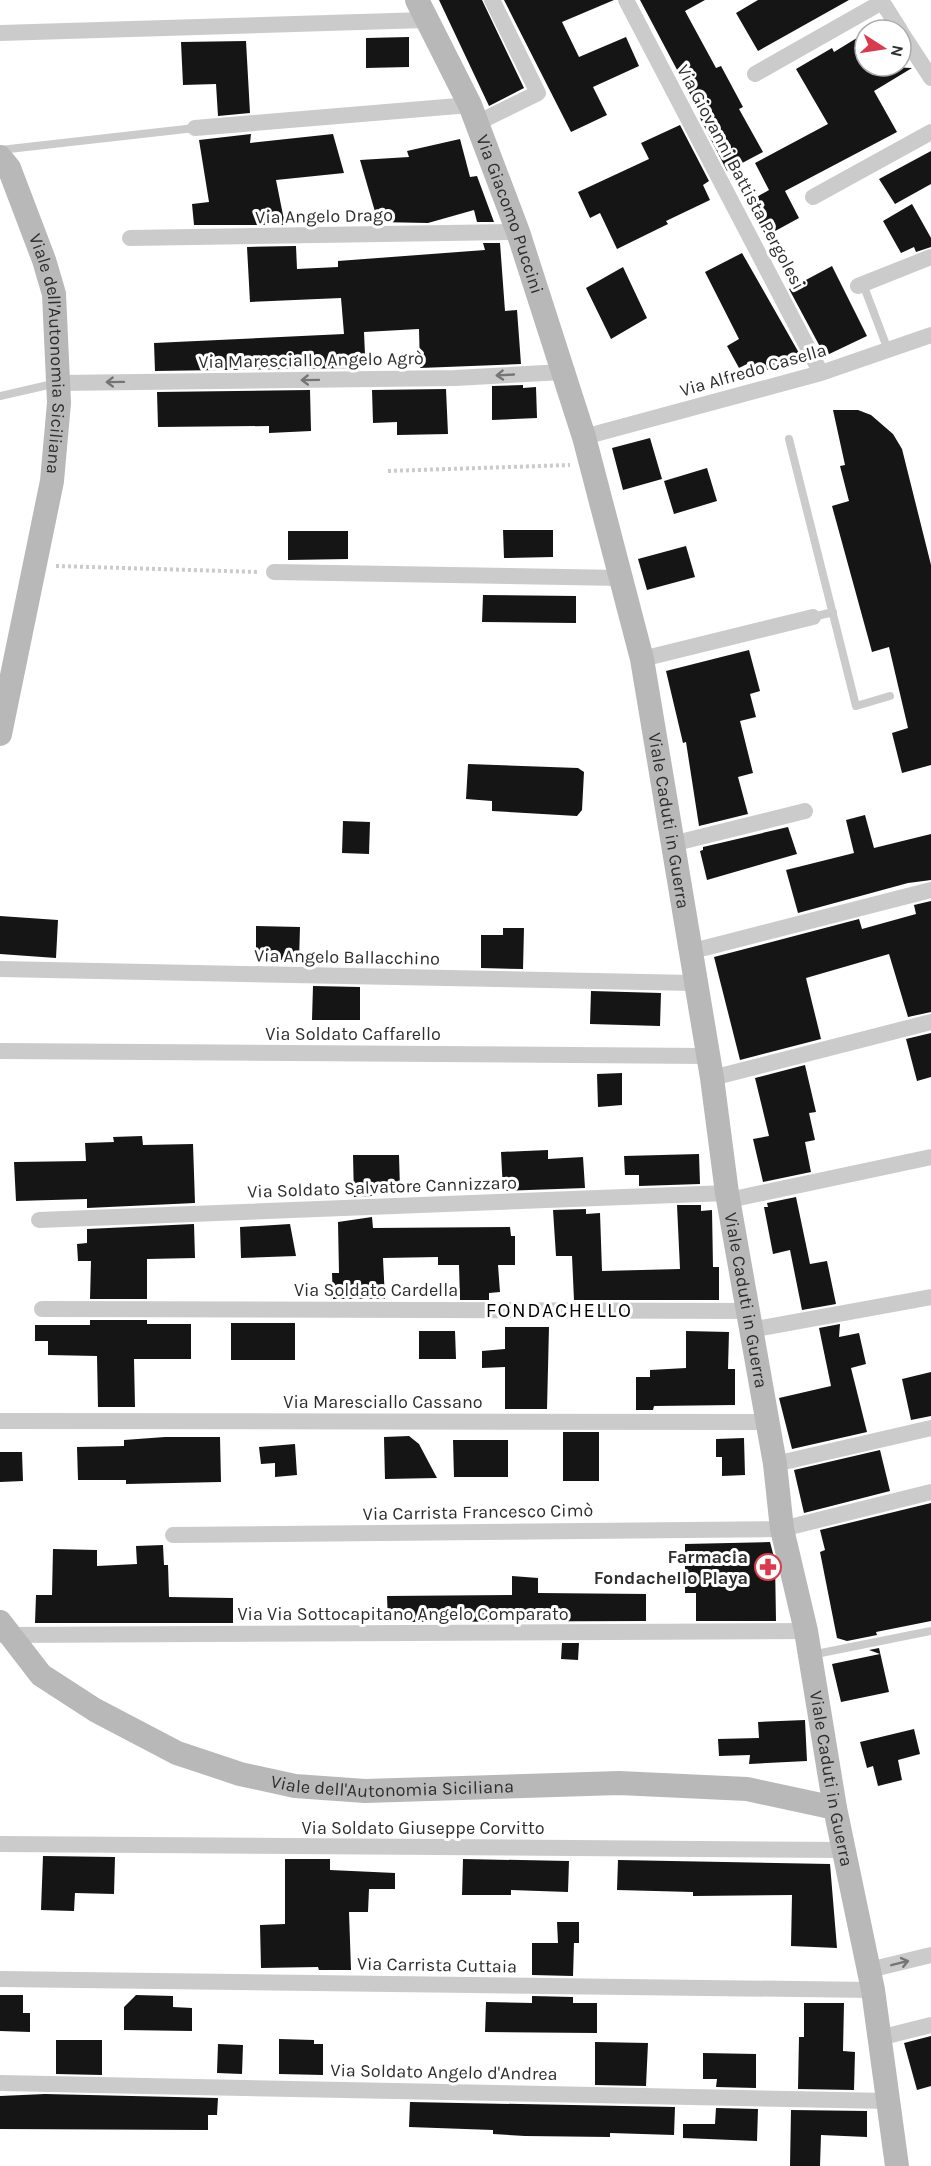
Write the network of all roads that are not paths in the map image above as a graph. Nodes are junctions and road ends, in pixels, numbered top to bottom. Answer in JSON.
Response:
{"nodes":[{"id":1,"x":492,"y":0,"type":"edge"},
{"id":2,"x":626,"y":0,"type":"edge"},
{"id":3,"x":881,"y":1,"type":"edge"},
{"id":4,"x":421,"y":10,"type":"edge"},
{"id":5,"x":892,"y":18,"type":"edge"},
{"id":6,"x":0,"y":33,"type":"edge"},
{"id":7,"x":913,"y":51,"type":"edge"},
{"id":8,"x":755,"y":74,"type":"dead end"},
{"id":9,"x":931,"y":78,"type":"edge"},
{"id":10,"x":474,"y":114,"type":"junction"},
{"id":11,"x":195,"y":128,"type":"joint"},
{"id":12,"x":931,"y":132,"type":"edge"},
{"id":13,"x":0,"y":150,"type":"edge"},
{"id":14,"x":0,"y":157,"type":"edge"},
{"id":15,"x":813,"y":197,"type":"dead end"},
{"id":16,"x":518,"y":232,"type":"junction"},
{"id":17,"x":130,"y":238,"type":"dead end"},
{"id":18,"x":931,"y":257,"type":"edge"},
{"id":19,"x":861,"y":285,"type":"joint"},
{"id":20,"x":931,"y":336,"type":"edge"},
{"id":21,"x":888,"y":350,"type":"junction"},
{"id":22,"x":563,"y":372,"type":"junction"},
{"id":23,"x":821,"y":373,"type":"junction"},
{"id":24,"x":59,"y":383,"type":"junction"},
{"id":25,"x":0,"y":396,"type":"edge"},
{"id":26,"x":585,"y":437,"type":"junction"},
{"id":27,"x":789,"y":439,"type":"dead end"},
{"id":28,"x":274,"y":572,"type":"road end"},
{"id":29,"x":621,"y":578,"type":"junction"},
{"id":30,"x":833,"y":612,"type":"junction"},
{"id":31,"x":813,"y":616,"type":"joint"},
{"id":32,"x":642,"y":659,"type":"junction"},
{"id":33,"x":890,"y":696,"type":"dead end"},
{"id":34,"x":0,"y":734,"type":"edge"},
{"id":35,"x":806,"y":811,"type":"dead end"},
{"id":36,"x":672,"y":844,"type":"junction"},
{"id":37,"x":931,"y":890,"type":"edge"},
{"id":38,"x":689,"y":952,"type":"junction"},
{"id":39,"x":0,"y":969,"type":"edge"},
{"id":40,"x":694,"y":983,"type":"junction"},
{"id":41,"x":931,"y":1022,"type":"edge"},
{"id":42,"x":0,"y":1051,"type":"edge"},
{"id":43,"x":709,"y":1067,"type":"junction"},
{"id":44,"x":931,"y":1157,"type":"edge"},
{"id":45,"x":728,"y":1196,"type":"junction"},
{"id":46,"x":39,"y":1220,"type":"dead end"},
{"id":47,"x":931,"y":1297,"type":"edge"},
{"id":48,"x":42,"y":1309,"type":"dead end"},
{"id":49,"x":749,"y":1321,"type":"junction"},
{"id":50,"x":0,"y":1421,"type":"edge"},
{"id":51,"x":766,"y":1422,"type":"junction"},
{"id":52,"x":931,"y":1428,"type":"edge"},
{"id":53,"x":775,"y":1464,"type":"junction"},
{"id":54,"x":931,"y":1492,"type":"edge"},
{"id":55,"x":782,"y":1528,"type":"junction"},
{"id":56,"x":173,"y":1535,"type":"dead end"},
{"id":57,"x":3,"y":1631,"type":"edge"},
{"id":58,"x":806,"y":1631,"type":"junction"},
{"id":59,"x":931,"y":1631,"type":"edge"},
{"id":60,"x":810,"y":1656,"type":"junction"},
{"id":61,"x":835,"y":1808,"type":"junction"},
{"id":62,"x":0,"y":1845,"type":"edge"},
{"id":63,"x":846,"y":1850,"type":"junction"},
{"id":64,"x":931,"y":1955,"type":"edge"},
{"id":65,"x":0,"y":1979,"type":"edge"},
{"id":66,"x":871,"y":1980,"type":"junction"},
{"id":67,"x":931,"y":2025,"type":"edge"},
{"id":68,"x":879,"y":2038,"type":"junction"},
{"id":69,"x":0,"y":2083,"type":"edge"},
{"id":70,"x":888,"y":2101,"type":"junction"},
{"id":71,"x":897,"y":2166,"type":"edge"}],
"edges":[{"from":1,"to":10,"type":"street"},
{"from":2,"to":23,"type":"street","name":"Via Giovanni Battista Pergolesi"},
{"from":3,"to":5,"type":"street"},
{"from":3,"to":8,"type":"street"},
{"from":4,"to":6,"type":"street"},
{"from":4,"to":10,"type":"street","name":"Via Giacomo Puccini"},
{"from":7,"to":9,"type":"street"},
{"from":10,"to":11,"type":"street"},
{"from":10,"to":16,"type":"street","name":"Via Giacomo Puccini"},
{"from":11,"to":13,"type":"lane"},
{"from":12,"to":15,"type":"street"},
{"from":14,"to":24,"type":"street","name":"Viale dell'Autonomia Siciliana"},
{"from":16,"to":17,"type":"street","name":"Via Angelo Drago"},
{"from":16,"to":22,"type":"street","name":"Via Giacomo Puccini"},
{"from":18,"to":19,"type":"street"},
{"from":19,"to":21,"type":"lane"},
{"from":20,"to":21,"type":"street","name":"Via Alfredo Casella"},
{"from":21,"to":23,"type":"street","name":"Via Alfredo Casella"},
{"from":22,"to":24,"type":"street","name":"Via Maresciallo Angelo Agrò","one_way":true},
{"from":22,"to":26,"type":"street","name":"Via Giacomo Puccini"},
{"from":23,"to":26,"type":"street","name":"Via Alfredo Casella"},
{"from":24,"to":25,"type":"lane"},
{"from":24,"to":34,"type":"street","name":"Viale dell'Autonomia Siciliana"},
{"from":26,"to":29,"type":"street","name":"Viale Caduti in Guerra"},
{"from":27,"to":30,"type":"lane"},
{"from":28,"to":29,"type":"street"},
{"from":29,"to":32,"type":"street","name":"Viale Caduti in Guerra"},
{"from":30,"to":31,"type":"lane"},
{"from":30,"to":33,"type":"lane"},
{"from":31,"to":32,"type":"street"},
{"from":32,"to":36,"type":"street","name":"Viale Caduti in Guerra"},
{"from":35,"to":36,"type":"street"},
{"from":36,"to":38,"type":"street","name":"Viale Caduti in Guerra"},
{"from":37,"to":38,"type":"street"},
{"from":38,"to":40,"type":"street","name":"Viale Caduti in Guerra"},
{"from":39,"to":40,"type":"street","name":"Via Angelo Ballacchino"},
{"from":40,"to":43,"type":"street","name":"Viale Caduti in Guerra"},
{"from":41,"to":43,"type":"street","name":"Via Soldato Caffarello"},
{"from":42,"to":43,"type":"street","name":"Via Soldato Caffarello"},
{"from":43,"to":45,"type":"street","name":"Viale Caduti in Guerra"},
{"from":44,"to":45,"type":"street","name":"Via Soldato Salvatore Cannizzaro"},
{"from":45,"to":46,"type":"street","name":"Via Soldato Salvatore Cannizzaro"},
{"from":45,"to":49,"type":"street","name":"Viale Caduti in Guerra"},
{"from":47,"to":49,"type":"street","name":"Via Soldato Cardella"},
{"from":48,"to":49,"type":"street","name":"Via Soldato Cardella"},
{"from":49,"to":51,"type":"street","name":"Viale Caduti in Guerra"},
{"from":50,"to":51,"type":"street","name":"Via Maresciallo Cassano"},
{"from":51,"to":53,"type":"street","name":"Viale Caduti in Guerra"},
{"from":52,"to":53,"type":"street"},
{"from":53,"to":55,"type":"street","name":"Viale Caduti in Guerra"},
{"from":54,"to":55,"type":"street","name":"Via Carrista Francesco Cimò"},
{"from":55,"to":56,"type":"street","name":"Via Carrista Francesco Cimò"},
{"from":55,"to":58,"type":"street","name":"Viale Caduti in Guerra"},
{"from":57,"to":58,"type":"street","name":"Via Via Sottocapitano Angelo Comparato"},
{"from":57,"to":61,"type":"street","name":"Viale dell'Autonomia Siciliana"},
{"from":58,"to":60,"type":"street","name":"Viale Caduti in Guerra"},
{"from":59,"to":60,"type":"lane"},
{"from":60,"to":61,"type":"street","name":"Viale Caduti in Guerra"},
{"from":61,"to":63,"type":"street","name":"Viale Caduti in Guerra"},
{"from":62,"to":63,"type":"street","name":"Via Soldato Giuseppe Corvitto"},
{"from":63,"to":66,"type":"street","name":"Viale Caduti in Guerra"},
{"from":66,"to":64,"type":"street","name":"Via Carrista Cuttaia","one_way":true},
{"from":65,"to":66,"type":"street","name":"Via Carrista Cuttaia"},
{"from":66,"to":68,"type":"street","name":"Viale Caduti in Guerra"},
{"from":67,"to":68,"type":"street"},
{"from":68,"to":70,"type":"street","name":"Viale Caduti in Guerra"},
{"from":69,"to":70,"type":"street","name":"Via Soldato Angelo d'Andrea"},
{"from":70,"to":71,"type":"street","name":"Viale Caduti in Guerra"}]}
